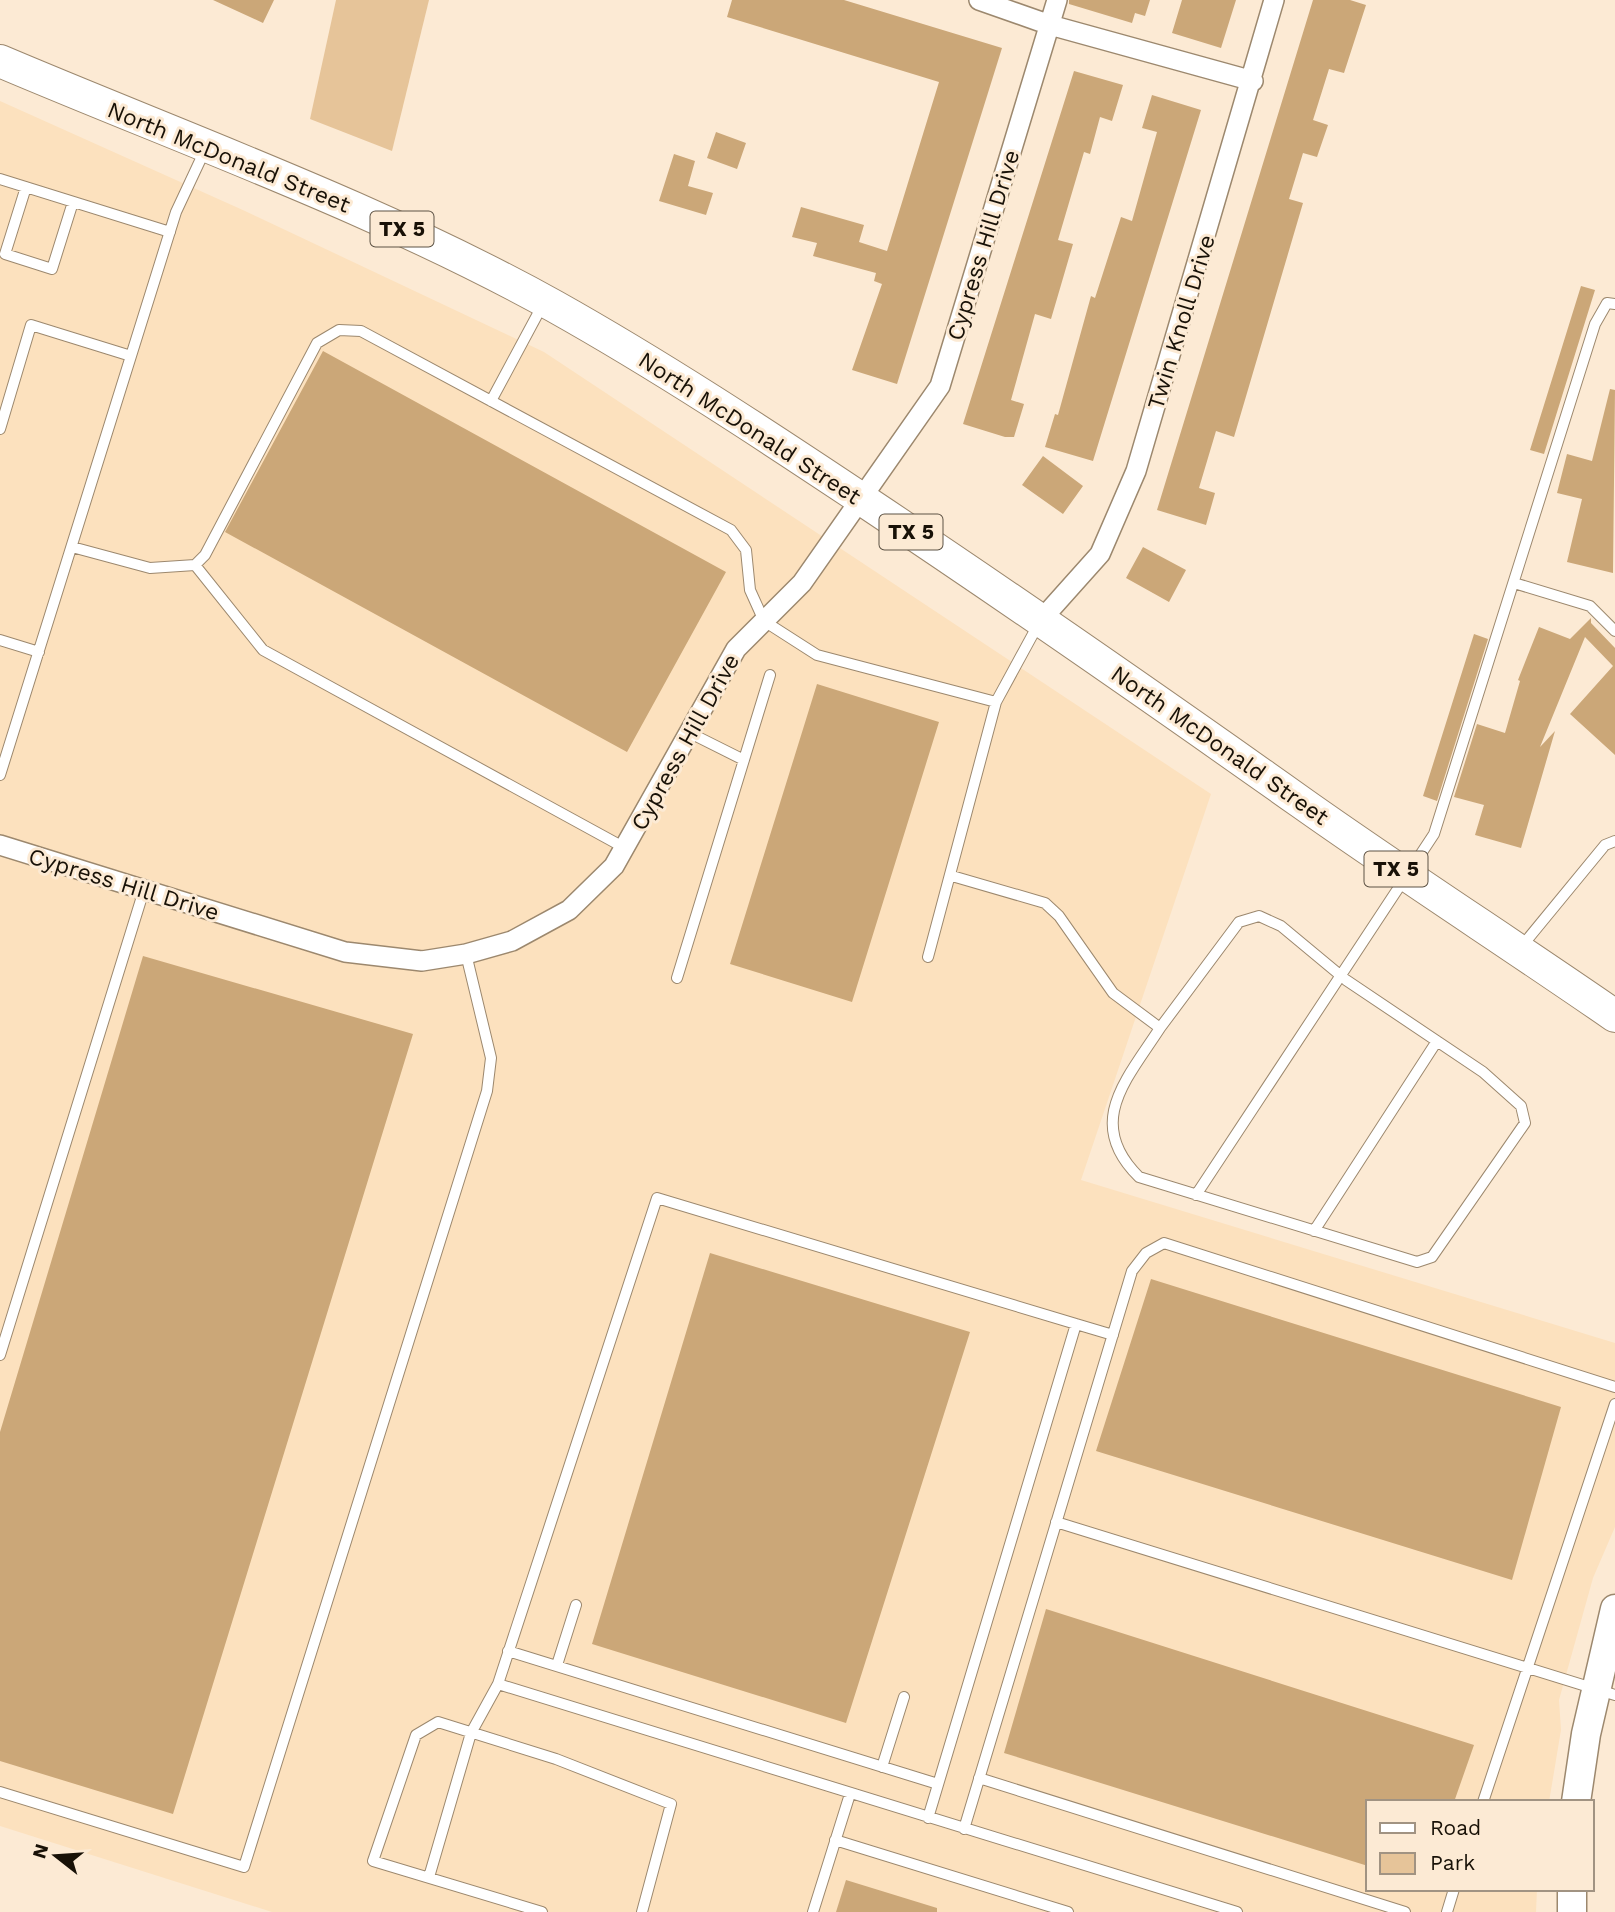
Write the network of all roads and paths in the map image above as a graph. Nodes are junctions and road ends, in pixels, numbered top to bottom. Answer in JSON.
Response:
{"nodes":[{"id":1,"x":979,"y":0,"type":"edge"},
{"id":2,"x":1057,"y":0,"type":"edge"},
{"id":3,"x":1274,"y":0,"type":"edge"},
{"id":4,"x":1050,"y":25,"type":"junction"},
{"id":5,"x":0,"y":61,"type":"edge"},
{"id":6,"x":1253,"y":81,"type":"junction"},
{"id":7,"x":207,"y":147,"type":"junction"},
{"id":8,"x":0,"y":179,"type":"edge"},
{"id":9,"x":26,"y":187,"type":"junction"},
{"id":10,"x":72,"y":202,"type":"junction"},
{"id":11,"x":170,"y":232,"type":"junction"},
{"id":12,"x":545,"y":301,"type":"junction"},
{"id":13,"x":1615,"y":304,"type":"edge"},
{"id":14,"x":131,"y":356,"type":"junction"},
{"id":15,"x":491,"y":401,"type":"junction"},
{"id":16,"x":0,"y":429,"type":"edge"},
{"id":17,"x":860,"y":498,"type":"junction"},
{"id":18,"x":72,"y":547,"type":"junction"},
{"id":19,"x":195,"y":565,"type":"junction"},
{"id":20,"x":1514,"y":583,"type":"junction"},
{"id":21,"x":1041,"y":620,"type":"junction"},
{"id":22,"x":764,"y":621,"type":"junction"},
{"id":23,"x":1615,"y":631,"type":"edge"},
{"id":24,"x":0,"y":640,"type":"edge"},
{"id":25,"x":38,"y":652,"type":"junction"},
{"id":26,"x":770,"y":675,"type":"dead end"},
{"id":27,"x":996,"y":702,"type":"junction"},
{"id":28,"x":688,"y":732,"type":"junction"},
{"id":29,"x":744,"y":760,"type":"junction"},
{"id":30,"x":0,"y":775,"type":"edge"},
{"id":31,"x":1615,"y":841,"type":"edge"},
{"id":32,"x":0,"y":845,"type":"edge"},
{"id":33,"x":626,"y":849,"type":"junction"},
{"id":34,"x":952,"y":876,"type":"junction"},
{"id":35,"x":1406,"y":876,"type":"junction"},
{"id":36,"x":144,"y":890,"type":"junction"},
{"id":37,"x":1520,"y":950,"type":"junction"},
{"id":38,"x":466,"y":954,"type":"junction"},
{"id":39,"x":928,"y":957,"type":"dead end"},
{"id":40,"x":1341,"y":975,"type":"junction"},
{"id":41,"x":677,"y":978,"type":"dead end"},
{"id":42,"x":1615,"y":1016,"type":"edge"},
{"id":43,"x":1160,"y":1028,"type":"junction"},
{"id":44,"x":1437,"y":1041,"type":"junction"},
{"id":45,"x":1196,"y":1195,"type":"junction"},
{"id":46,"x":1314,"y":1231,"type":"junction"},
{"id":47,"x":1076,"y":1324,"type":"junction"},
{"id":48,"x":1112,"y":1335,"type":"junction"},
{"id":49,"x":2,"y":1343,"type":"edge"},
{"id":50,"x":0,"y":1355,"type":"edge"},
{"id":51,"x":1615,"y":1387,"type":"edge"},
{"id":52,"x":1615,"y":1404,"type":"edge"},
{"id":53,"x":1056,"y":1522,"type":"junction"},
{"id":54,"x":576,"y":1605,"type":"dead end"},
{"id":55,"x":1615,"y":1609,"type":"edge"},
{"id":56,"x":508,"y":1651,"type":"junction"},
{"id":57,"x":557,"y":1665,"type":"junction"},
{"id":58,"x":1527,"y":1669,"type":"junction"},
{"id":59,"x":498,"y":1684,"type":"junction"},
{"id":60,"x":1605,"y":1693,"type":"edge"},
{"id":61,"x":904,"y":1697,"type":"dead end"},
{"id":62,"x":471,"y":1733,"type":"junction"},
{"id":63,"x":881,"y":1767,"type":"junction"},
{"id":64,"x":979,"y":1778,"type":"junction"},
{"id":65,"x":938,"y":1784,"type":"junction"},
{"id":66,"x":0,"y":1792,"type":"edge"},
{"id":67,"x":850,"y":1794,"type":"junction"},
{"id":68,"x":1484,"y":1800,"type":"edge"},
{"id":69,"x":1577,"y":1800,"type":"edge"},
{"id":70,"x":928,"y":1818,"type":"junction"},
{"id":71,"x":964,"y":1829,"type":"junction"},
{"id":72,"x":835,"y":1840,"type":"junction"},
{"id":73,"x":429,"y":1877,"type":"junction"},
{"id":74,"x":1453,"y":1891,"type":"edge"},
{"id":75,"x":1572,"y":1891,"type":"edge"},
{"id":76,"x":541,"y":1912,"type":"edge"},
{"id":77,"x":642,"y":1912,"type":"edge"},
{"id":78,"x":813,"y":1912,"type":"edge"},
{"id":79,"x":1068,"y":1912,"type":"edge"},
{"id":80,"x":1237,"y":1912,"type":"edge"},
{"id":81,"x":1405,"y":1912,"type":"edge"},
{"id":82,"x":1447,"y":1912,"type":"edge"},
{"id":83,"x":1572,"y":1912,"type":"edge"}],
"edges":[{"from":1,"to":4,"type":"street"},
{"from":2,"to":4,"type":"street","name":"Cypress Hill Drive"},
{"from":3,"to":6,"type":"street","name":"Twin Knoll Drive"},
{"from":4,"to":6,"type":"street"},
{"from":4,"to":17,"type":"street","name":"Cypress Hill Drive"},
{"from":5,"to":7,"type":"main road","name":"North McDonald Street","number":"TX 5"},
{"from":6,"to":21,"type":"street","name":"Twin Knoll Drive"},
{"from":7,"to":11,"type":"lane"},
{"from":7,"to":12,"type":"main road","name":"North McDonald Street","number":"TX 5"},
{"from":8,"to":9,"type":"lane"},
{"from":9,"to":10,"type":"lane"},
{"from":9,"to":10,"type":"lane"},
{"from":10,"to":11,"type":"lane"},
{"from":11,"to":14,"type":"lane"},
{"from":12,"to":15,"type":"lane"},
{"from":12,"to":17,"type":"main road","name":"North McDonald Street","number":"TX 5"},
{"from":13,"to":20,"type":"lane"},
{"from":14,"to":16,"type":"lane"},
{"from":14,"to":18,"type":"lane"},
{"from":15,"to":19,"type":"lane"},
{"from":15,"to":22,"type":"lane"},
{"from":17,"to":21,"type":"main road","name":"North McDonald Street","number":"TX 5"},
{"from":17,"to":22,"type":"street","name":"Cypress Hill Drive"},
{"from":18,"to":19,"type":"lane"},
{"from":18,"to":25,"type":"lane"},
{"from":19,"to":33,"type":"lane"},
{"from":20,"to":23,"type":"lane"},
{"from":20,"to":35,"type":"lane"},
{"from":21,"to":27,"type":"lane"},
{"from":21,"to":35,"type":"main road","name":"North McDonald Street","number":"TX 5"},
{"from":22,"to":27,"type":"lane"},
{"from":22,"to":28,"type":"street","name":"Cypress Hill Drive"},
{"from":24,"to":25,"type":"lane"},
{"from":25,"to":30,"type":"lane"},
{"from":26,"to":29,"type":"lane"},
{"from":27,"to":34,"type":"lane"},
{"from":28,"to":29,"type":"lane"},
{"from":28,"to":33,"type":"street","name":"Cypress Hill Drive"},
{"from":29,"to":41,"type":"lane"},
{"from":31,"to":37,"type":"lane"},
{"from":32,"to":36,"type":"street","name":"Cypress Hill Drive"},
{"from":33,"to":38,"type":"street","name":"Cypress Hill Drive"},
{"from":34,"to":39,"type":"lane"},
{"from":34,"to":43,"type":"lane"},
{"from":35,"to":37,"type":"main road","name":"North McDonald Street","number":"TX 5"},
{"from":35,"to":40,"type":"lane"},
{"from":36,"to":38,"type":"street","name":"Cypress Hill Drive"},
{"from":36,"to":49,"type":"lane"},
{"from":37,"to":42,"type":"main road","name":"North McDonald Street","number":"TX 5"},
{"from":38,"to":66,"type":"lane"},
{"from":40,"to":43,"type":"lane"},
{"from":40,"to":44,"type":"lane"},
{"from":40,"to":45,"type":"lane"},
{"from":43,"to":45,"type":"lane"},
{"from":44,"to":46,"type":"lane"},
{"from":44,"to":46,"type":"lane"},
{"from":45,"to":46,"type":"lane"},
{"from":47,"to":48,"type":"lane"},
{"from":47,"to":56,"type":"lane"},
{"from":47,"to":65,"type":"lane"},
{"from":48,"to":51,"type":"lane"},
{"from":48,"to":53,"type":"lane"},
{"from":49,"to":50,"type":"lane"},
{"from":52,"to":58,"type":"lane"},
{"from":53,"to":58,"type":"lane"},
{"from":53,"to":64,"type":"lane"},
{"from":54,"to":57,"type":"lane"},
{"from":55,"to":60,"type":"main road"},
{"from":56,"to":57,"type":"lane"},
{"from":56,"to":59,"type":"lane"},
{"from":57,"to":63,"type":"lane"},
{"from":58,"to":60,"type":"lane"},
{"from":58,"to":68,"type":"lane"},
{"from":59,"to":62,"type":"lane"},
{"from":59,"to":67,"type":"lane"},
{"from":60,"to":69,"type":"main road"},
{"from":61,"to":63,"type":"lane"},
{"from":62,"to":73,"type":"lane"},
{"from":62,"to":73,"type":"lane"},
{"from":62,"to":77,"type":"lane"},
{"from":63,"to":65,"type":"lane"},
{"from":64,"to":71,"type":"lane"},
{"from":64,"to":81,"type":"lane"},
{"from":65,"to":70,"type":"lane"},
{"from":67,"to":70,"type":"lane"},
{"from":67,"to":72,"type":"lane"},
{"from":70,"to":71,"type":"lane"},
{"from":71,"to":80,"type":"lane"},
{"from":72,"to":78,"type":"lane"},
{"from":72,"to":79,"type":"lane"},
{"from":73,"to":76,"type":"lane"},
{"from":74,"to":82,"type":"lane"},
{"from":75,"to":83,"type":"main road"}]}
